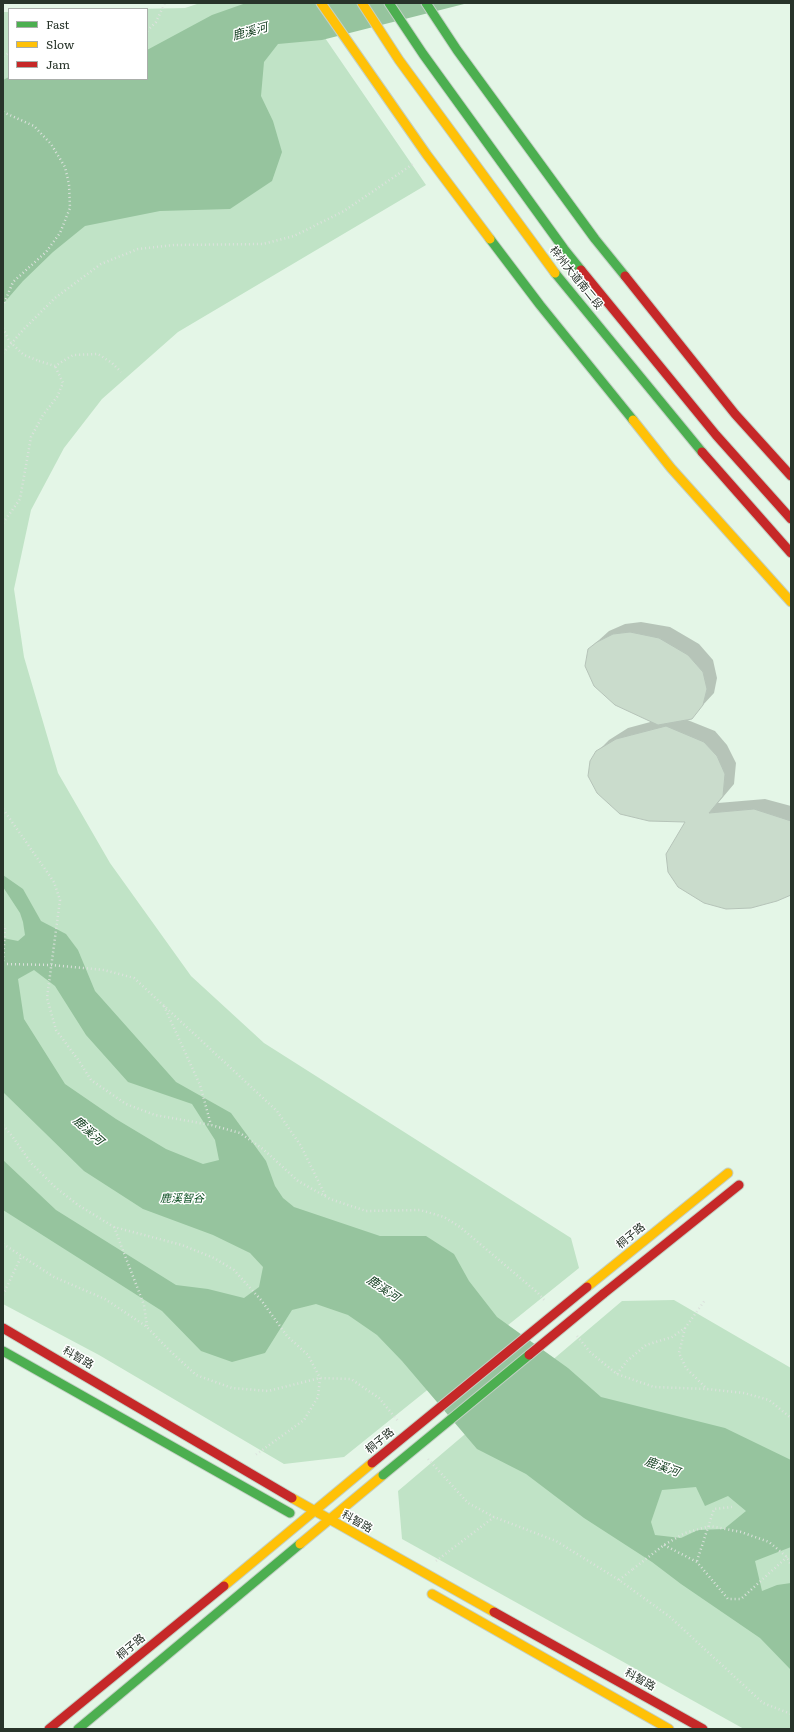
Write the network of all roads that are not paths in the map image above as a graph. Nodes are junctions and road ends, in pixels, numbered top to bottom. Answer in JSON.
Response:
{"nodes":[{"id":1,"x":321,"y":3,"type":"edge"},
{"id":2,"x":362,"y":3,"type":"edge"},
{"id":3,"x":389,"y":3,"type":"edge"},
{"id":4,"x":426,"y":3,"type":"edge"},
{"id":5,"x":791,"y":476,"type":"edge"},
{"id":6,"x":791,"y":519,"type":"edge"},
{"id":7,"x":791,"y":553,"type":"edge"},
{"id":8,"x":791,"y":602,"type":"edge"},
{"id":9,"x":728,"y":1173,"type":"dead end"},
{"id":10,"x":739,"y":1185,"type":"dead end"},
{"id":11,"x":3,"y":1328,"type":"edge"},
{"id":12,"x":3,"y":1351,"type":"edge"},
{"id":13,"x":315,"y":1512,"type":"junction"},
{"id":14,"x":329,"y":1520,"type":"junction"},
{"id":15,"x":303,"y":1521,"type":"junction"},
{"id":16,"x":322,"y":1532,"type":"junction"},
{"id":17,"x":422,"y":1588,"type":"dead end"},
{"id":18,"x":50,"y":1729,"type":"edge"},
{"id":19,"x":78,"y":1729,"type":"edge"},
{"id":20,"x":668,"y":1729,"type":"edge"},
{"id":21,"x":703,"y":1729,"type":"edge"}],
"edges":[{"from":1,"to":8,"type":"main road"},
{"from":2,"to":7,"type":"main road","name":"梓州大道南二段"},
{"from":3,"to":6,"type":"main road","name":"梓州大道南二段"},
{"from":4,"to":5,"type":"main road"},
{"from":9,"to":13,"type":"main road","name":"桐子路","bridge":true},
{"from":10,"to":14,"type":"main road","bridge":true},
{"from":11,"to":13,"type":"main road","name":"科智路"},
{"from":12,"to":15,"type":"main road"},
{"from":13,"to":14,"type":"main road","name":"科智路"},
{"from":13,"to":15,"type":"main road","name":"桐子路"},
{"from":14,"to":16,"type":"main road"},
{"from":14,"to":21,"type":"main road","name":"科智路"},
{"from":15,"to":16,"type":"main road"},
{"from":15,"to":18,"type":"main road","name":"桐子路"},
{"from":16,"to":19,"type":"main road"},
{"from":17,"to":20,"type":"main road"}]}
